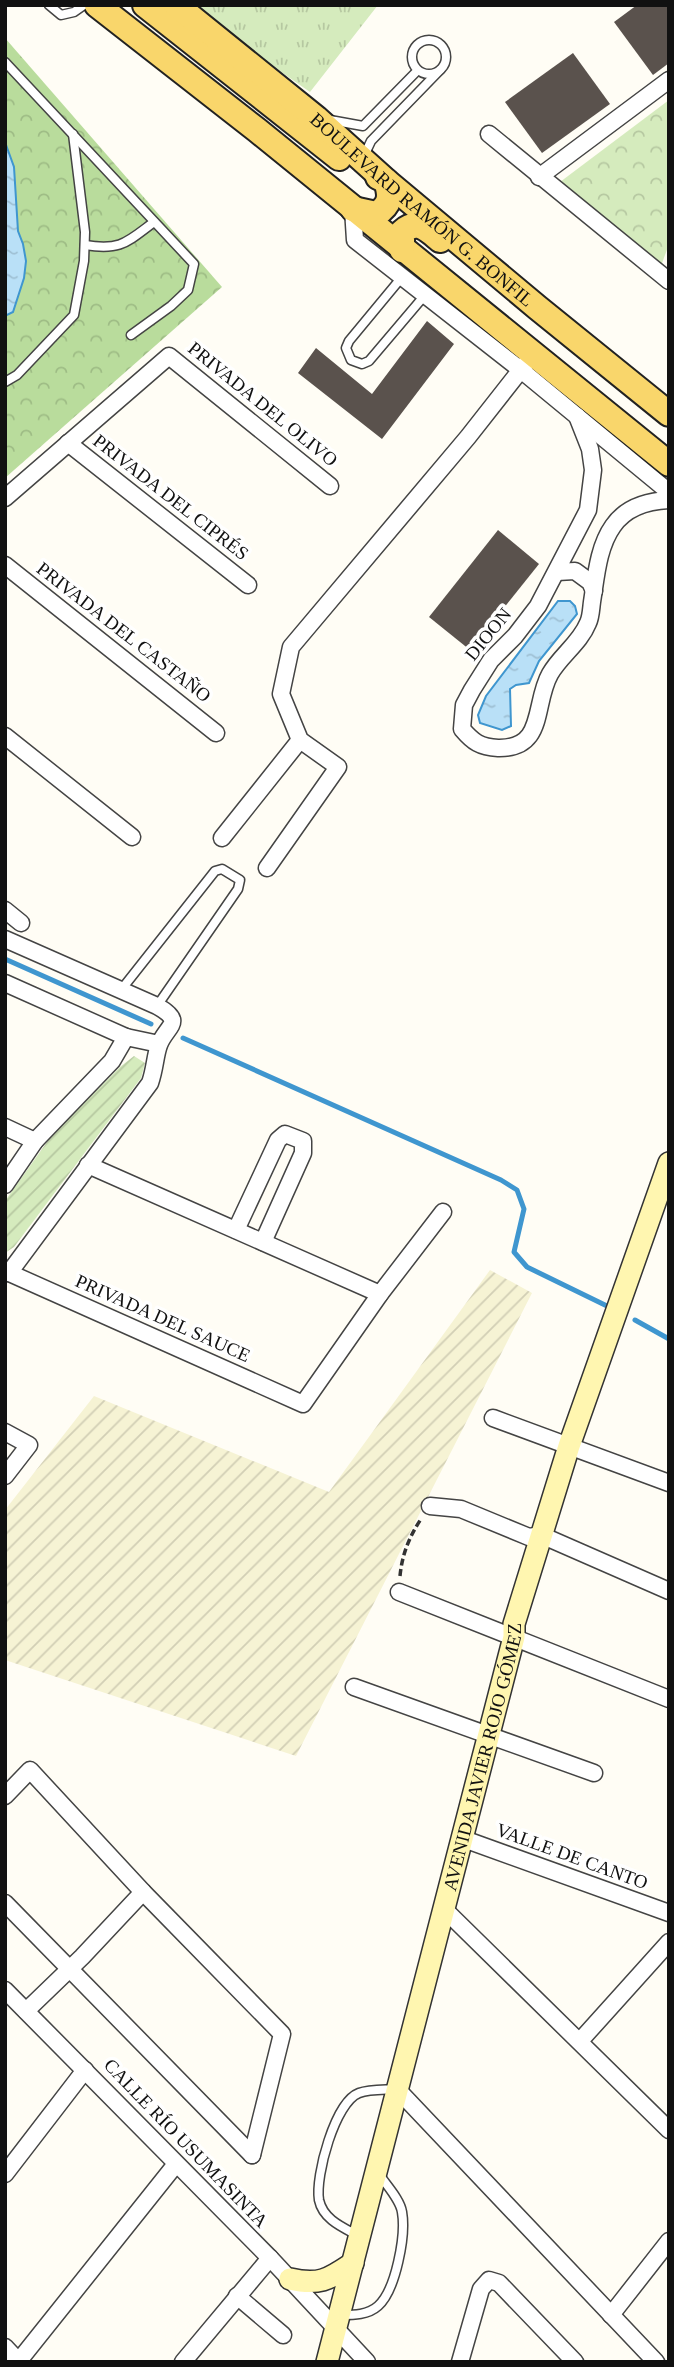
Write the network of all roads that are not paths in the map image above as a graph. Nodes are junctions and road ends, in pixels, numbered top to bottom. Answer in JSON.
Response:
{"nodes":[{"id":1,"x":49,"y":5,"type":"edge"},
{"id":2,"x":84,"y":5,"type":"edge"},
{"id":3,"x":97,"y":5,"type":"edge"},
{"id":4,"x":145,"y":5,"type":"edge"},
{"id":5,"x":176,"y":5,"type":"edge"},
{"id":6,"x":5,"y":62,"type":"edge"},
{"id":7,"x":440,"y":70,"type":"junction"},
{"id":8,"x":417,"y":71,"type":"junction"},
{"id":9,"x":669,"y":80,"type":"edge"},
{"id":10,"x":316,"y":118,"type":"junction"},
{"id":11,"x":363,"y":126,"type":"junction"},
{"id":12,"x":73,"y":134,"type":"junction"},
{"id":13,"x":488,"y":134,"type":"dead end"},
{"id":14,"x":367,"y":150,"type":"junction"},
{"id":15,"x":539,"y":177,"type":"junction"},
{"id":16,"x":386,"y":181,"type":"junction"},
{"id":17,"x":353,"y":209,"type":"junction"},
{"id":18,"x":154,"y":222,"type":"junction"},
{"id":19,"x":85,"y":245,"type":"junction"},
{"id":20,"x":402,"y":250,"type":"junction"},
{"id":21,"x":402,"y":276,"type":"junction"},
{"id":22,"x":669,"y":281,"type":"edge"},
{"id":23,"x":425,"y":295,"type":"junction"},
{"id":24,"x":538,"y":309,"type":"junction"},
{"id":25,"x":131,"y":335,"type":"dead end"},
{"id":26,"x":528,"y":362,"type":"junction"},
{"id":27,"x":5,"y":382,"type":"edge"},
{"id":28,"x":669,"y":414,"type":"edge"},
{"id":29,"x":577,"y":416,"type":"junction"},
{"id":30,"x":68,"y":443,"type":"junction"},
{"id":31,"x":669,"y":464,"type":"edge"},
{"id":32,"x":330,"y":486,"type":"dead end"},
{"id":33,"x":669,"y":492,"type":"edge"},
{"id":34,"x":5,"y":498,"type":"edge"},
{"id":35,"x":669,"y":500,"type":"edge"},
{"id":36,"x":588,"y":510,"type":"junction"},
{"id":37,"x":613,"y":525,"type":"junction"},
{"id":38,"x":5,"y":565,"type":"edge"},
{"id":39,"x":557,"y":572,"type":"junction"},
{"id":40,"x":248,"y":585,"type":"dead end"},
{"id":41,"x":594,"y":591,"type":"junction"},
{"id":42,"x":216,"y":733,"type":"dead end"},
{"id":43,"x":5,"y":736,"type":"edge"},
{"id":44,"x":300,"y":740,"type":"junction"},
{"id":45,"x":132,"y":837,"type":"dead end"},
{"id":46,"x":222,"y":838,"type":"dead end"},
{"id":47,"x":267,"y":868,"type":"dead end"},
{"id":48,"x":5,"y":910,"type":"edge"},
{"id":49,"x":21,"y":923,"type":"dead end"},
{"id":50,"x":5,"y":939,"type":"edge"},
{"id":51,"x":5,"y":983,"type":"edge"},
{"id":52,"x":121,"y":990,"type":"junction"},
{"id":53,"x":157,"y":1006,"type":"junction"},
{"id":54,"x":127,"y":1037,"type":"junction"},
{"id":55,"x":159,"y":1044,"type":"junction"},
{"id":56,"x":5,"y":1128,"type":"edge"},
{"id":57,"x":35,"y":1141,"type":"junction"},
{"id":58,"x":669,"y":1163,"type":"edge"},
{"id":59,"x":88,"y":1165,"type":"junction"},
{"id":60,"x":5,"y":1185,"type":"edge"},
{"id":61,"x":443,"y":1212,"type":"dead end"},
{"id":62,"x":236,"y":1230,"type":"junction"},
{"id":63,"x":263,"y":1242,"type":"junction"},
{"id":64,"x":7,"y":1272,"type":"edge"},
{"id":65,"x":380,"y":1294,"type":"junction"},
{"id":66,"x":493,"y":1418,"type":"dead end"},
{"id":67,"x":5,"y":1432,"type":"edge"},
{"id":68,"x":569,"y":1446,"type":"junction"},
{"id":69,"x":5,"y":1476,"type":"edge"},
{"id":70,"x":669,"y":1483,"type":"edge"},
{"id":71,"x":430,"y":1506,"type":"road end"},
{"id":72,"x":541,"y":1535,"type":"junction"},
{"id":73,"x":669,"y":1591,"type":"edge"},
{"id":74,"x":399,"y":1592,"type":"road end"},
{"id":75,"x":514,"y":1637,"type":"junction"},
{"id":76,"x":354,"y":1687,"type":"dead end"},
{"id":77,"x":669,"y":1699,"type":"edge"},
{"id":78,"x":488,"y":1735,"type":"junction"},
{"id":79,"x":594,"y":1773,"type":"dead end"},
{"id":80,"x":5,"y":1796,"type":"edge"},
{"id":81,"x":461,"y":1838,"type":"junction"},
{"id":82,"x":143,"y":1892,"type":"junction"},
{"id":83,"x":5,"y":1903,"type":"edge"},
{"id":84,"x":443,"y":1908,"type":"junction"},
{"id":85,"x":669,"y":1913,"type":"edge"},
{"id":86,"x":669,"y":1942,"type":"edge"},
{"id":87,"x":69,"y":1968,"type":"junction"},
{"id":88,"x":5,"y":1990,"type":"edge"},
{"id":89,"x":26,"y":2011,"type":"junction"},
{"id":90,"x":580,"y":2041,"type":"junction"},
{"id":91,"x":85,"y":2070,"type":"junction"},
{"id":92,"x":397,"y":2089,"type":"junction"},
{"id":93,"x":669,"y":2130,"type":"edge"},
{"id":94,"x":176,"y":2164,"type":"junction"},
{"id":95,"x":376,"y":2170,"type":"junction"},
{"id":96,"x":5,"y":2174,"type":"edge"},
{"id":97,"x":360,"y":2237,"type":"junction"},
{"id":98,"x":669,"y":2241,"type":"edge"},
{"id":99,"x":270,"y":2259,"type":"junction"},
{"id":100,"x":353,"y":2263,"type":"junction"},
{"id":101,"x":290,"y":2279,"type":"junction"},
{"id":102,"x":236,"y":2297,"type":"junction"},
{"id":103,"x":611,"y":2315,"type":"junction"},
{"id":104,"x":336,"y":2322,"type":"junction"},
{"id":105,"x":283,"y":2335,"type":"dead end"},
{"id":106,"x":5,"y":2347,"type":"edge"},
{"id":107,"x":18,"y":2362,"type":"edge"},
{"id":108,"x":183,"y":2362,"type":"edge"},
{"id":109,"x":327,"y":2362,"type":"edge"},
{"id":110,"x":367,"y":2362,"type":"edge"},
{"id":111,"x":460,"y":2362,"type":"edge"},
{"id":112,"x":575,"y":2362,"type":"edge"},
{"id":113,"x":656,"y":2362,"type":"edge"}],
"edges":[{"from":1,"to":2,"type":"lane"},
{"from":3,"to":17,"type":"main road","name":"BOULEVARD RAMÓN G. BONFIL"},
{"from":4,"to":16,"type":"main road"},
{"from":5,"to":10,"type":"main road","name":"BOULEVARD RAMÓN G. BONFIL"},
{"from":6,"to":12,"type":"lane"},
{"from":7,"to":8,"type":"lane"},
{"from":7,"to":8,"type":"lane"},
{"from":7,"to":14,"type":"lane"},
{"from":8,"to":11,"type":"lane"},
{"from":9,"to":15,"type":"street"},
{"from":10,"to":11,"type":"lane"},
{"from":10,"to":14,"type":"main road","name":"BOULEVARD RAMÓN G. BONFIL"},
{"from":11,"to":14,"type":"lane"},
{"from":12,"to":18,"type":"lane"},
{"from":12,"to":19,"type":"lane"},
{"from":13,"to":15,"type":"street"},
{"from":14,"to":16,"type":"main road","name":"BOULEVARD RAMÓN G. BONFIL"},
{"from":15,"to":22,"type":"street"},
{"from":16,"to":17,"type":"main road"},
{"from":16,"to":24,"type":"main road","name":"BOULEVARD RAMÓN G. BONFIL"},
{"from":17,"to":20,"type":"main road","name":"BOULEVARD RAMÓN G. BONFIL"},
{"from":17,"to":21,"type":"street","name":"BOULEVARD RAMÓN G. BONFIL"},
{"from":18,"to":19,"type":"lane"},
{"from":18,"to":25,"type":"lane"},
{"from":19,"to":27,"type":"lane"},
{"from":20,"to":24,"type":"main road"},
{"from":20,"to":26,"type":"main road","name":"BOULEVARD RAMÓN G. BONFIL"},
{"from":21,"to":23,"type":"street","name":"BOULEVARD RAMÓN G. BONFIL"},
{"from":21,"to":23,"type":"lane"},
{"from":23,"to":26,"type":"street","name":"BOULEVARD RAMÓN G. BONFIL"},
{"from":24,"to":28,"type":"main road","name":"BOULEVARD RAMÓN G. BONFIL"},
{"from":26,"to":29,"type":"street","name":"BOULEVARD RAMÓN G. BONFIL"},
{"from":26,"to":31,"type":"main road","name":"BOULEVARD RAMÓN G. BONFIL"},
{"from":26,"to":44,"type":"street"},
{"from":29,"to":33,"type":"street","name":"BOULEVARD RAMÓN G. BONFIL"},
{"from":29,"to":36,"type":"street","name":"DIOON"},
{"from":30,"to":32,"type":"street","name":"PRIVADA DEL OLIVO"},
{"from":30,"to":34,"type":"street"},
{"from":30,"to":40,"type":"street","name":"PRIVADA DEL CIPRÉS"},
{"from":35,"to":37,"type":"street"},
{"from":36,"to":37,"type":"street"},
{"from":36,"to":39,"type":"street","name":"DIOON"},
{"from":37,"to":41,"type":"street","name":"DIOON"},
{"from":38,"to":42,"type":"street","name":"PRIVADA DEL CASTAÑO"},
{"from":39,"to":41,"type":"street"},
{"from":39,"to":41,"type":"street","name":"DIOON"},
{"from":43,"to":45,"type":"street"},
{"from":44,"to":46,"type":"street"},
{"from":44,"to":47,"type":"street"},
{"from":48,"to":49,"type":"street"},
{"from":50,"to":52,"type":"street"},
{"from":51,"to":54,"type":"street"},
{"from":52,"to":53,"type":"street"},
{"from":52,"to":53,"type":"lane"},
{"from":53,"to":55,"type":"street"},
{"from":54,"to":55,"type":"street"},
{"from":54,"to":57,"type":"street"},
{"from":55,"to":59,"type":"street"},
{"from":56,"to":57,"type":"street"},
{"from":57,"to":60,"type":"street"},
{"from":58,"to":68,"type":"street","name":"AVENIDA JAVIER ROJO GÓMEZ"},
{"from":59,"to":62,"type":"street"},
{"from":59,"to":64,"type":"street"},
{"from":61,"to":65,"type":"street"},
{"from":62,"to":63,"type":"street"},
{"from":62,"to":63,"type":"street"},
{"from":63,"to":65,"type":"street"},
{"from":64,"to":65,"type":"street","name":"PRIVADA DEL SAUCE"},
{"from":66,"to":68,"type":"street"},
{"from":67,"to":69,"type":"street"},
{"from":68,"to":70,"type":"street"},
{"from":68,"to":72,"type":"street","name":"AVENIDA JAVIER ROJO GÓMEZ"},
{"from":71,"to":72,"type":"street"},
{"from":72,"to":73,"type":"street"},
{"from":72,"to":75,"type":"street","name":"AVENIDA JAVIER ROJO GÓMEZ"},
{"from":74,"to":75,"type":"street"},
{"from":75,"to":77,"type":"street"},
{"from":75,"to":78,"type":"street","name":"AVENIDA JAVIER ROJO GÓMEZ"},
{"from":76,"to":78,"type":"street"},
{"from":78,"to":79,"type":"street"},
{"from":78,"to":81,"type":"street","name":"AVENIDA JAVIER ROJO GÓMEZ"},
{"from":80,"to":82,"type":"street"},
{"from":81,"to":84,"type":"street","name":"AVENIDA JAVIER ROJO GÓMEZ"},
{"from":81,"to":85,"type":"street","name":"VALLE DE CANTO"},
{"from":82,"to":87,"type":"street"},
{"from":82,"to":87,"type":"street"},
{"from":83,"to":87,"type":"street"},
{"from":84,"to":90,"type":"street"},
{"from":84,"to":92,"type":"street","name":"AVENIDA JAVIER ROJO GÓMEZ"},
{"from":86,"to":90,"type":"street"},
{"from":87,"to":89,"type":"street"},
{"from":88,"to":89,"type":"street","name":"CALLE RÍO USUMASINTA"},
{"from":89,"to":91,"type":"street","name":"CALLE RÍO USUMASINTA"},
{"from":90,"to":93,"type":"street"},
{"from":91,"to":94,"type":"street","name":"CALLE RÍO USUMASINTA"},
{"from":91,"to":96,"type":"street"},
{"from":92,"to":95,"type":"street","name":"AVENIDA JAVIER ROJO GÓMEZ"},
{"from":92,"to":97,"type":"lane"},
{"from":92,"to":103,"type":"street"},
{"from":94,"to":99,"type":"street","name":"CALLE RÍO USUMASINTA"},
{"from":94,"to":107,"type":"street"},
{"from":95,"to":97,"type":"street","name":"AVENIDA JAVIER ROJO GÓMEZ"},
{"from":95,"to":104,"type":"lane"},
{"from":97,"to":100,"type":"street","name":"AVENIDA JAVIER ROJO GÓMEZ"},
{"from":98,"to":103,"type":"street"},
{"from":99,"to":101,"type":"street","name":"CALLE RÍO USUMASINTA"},
{"from":99,"to":102,"type":"street"},
{"from":100,"to":101,"type":"street"},
{"from":100,"to":104,"type":"street","name":"AVENIDA JAVIER ROJO GÓMEZ"},
{"from":101,"to":104,"type":"street","name":"CALLE RÍO USUMASINTA"},
{"from":102,"to":105,"type":"street"},
{"from":102,"to":108,"type":"street"},
{"from":103,"to":113,"type":"street"},
{"from":104,"to":109,"type":"street","name":"AVENIDA JAVIER ROJO GÓMEZ"},
{"from":104,"to":110,"type":"street","name":"CALLE RÍO USUMASINTA"},
{"from":106,"to":107,"type":"street"},
{"from":111,"to":112,"type":"street"}]}
